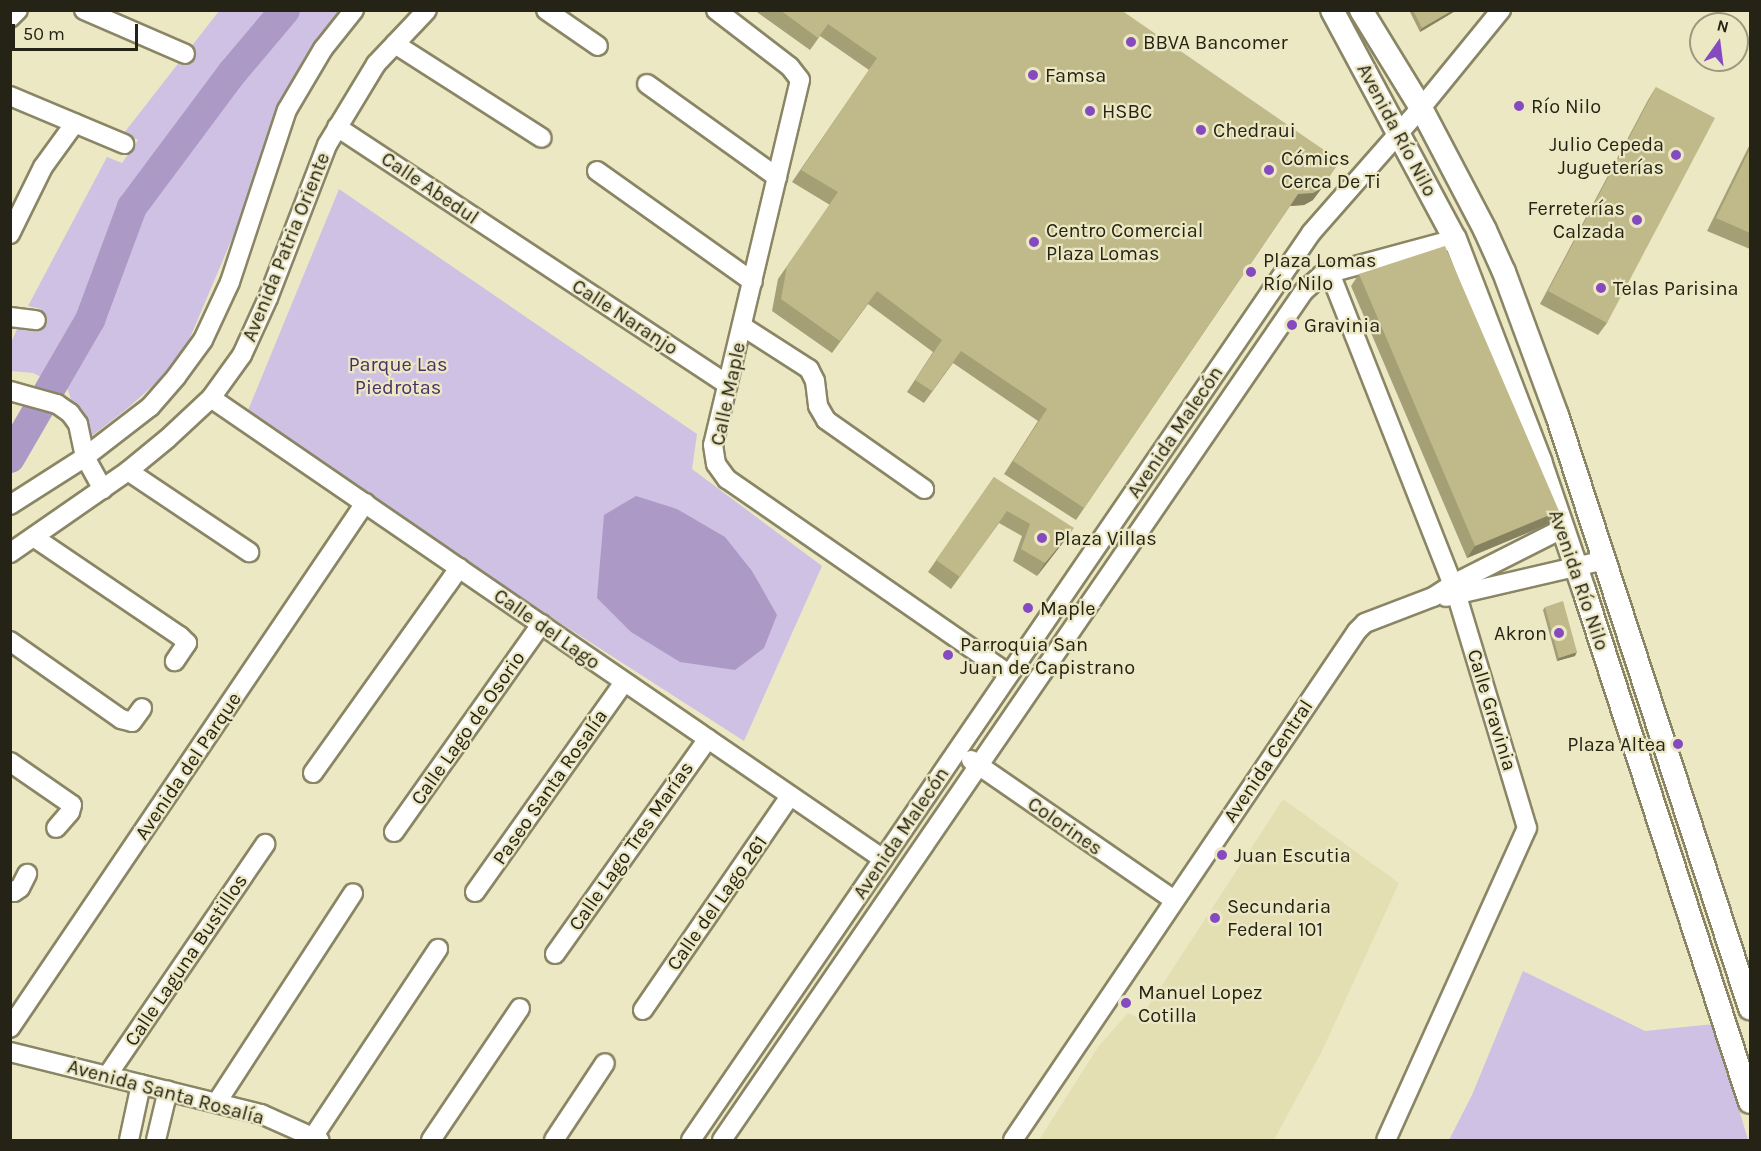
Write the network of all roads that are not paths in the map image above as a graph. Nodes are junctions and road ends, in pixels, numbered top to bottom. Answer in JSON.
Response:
{"nodes":[{"id":1,"x":18,"y":10,"type":"edge"},
{"id":2,"x":84,"y":10,"type":"edge"},
{"id":3,"x":354,"y":10,"type":"edge"},
{"id":4,"x":427,"y":10,"type":"edge"},
{"id":5,"x":546,"y":10,"type":"edge"},
{"id":6,"x":716,"y":10,"type":"edge"},
{"id":7,"x":1332,"y":10,"type":"edge"},
{"id":8,"x":1361,"y":10,"type":"edge"},
{"id":9,"x":1501,"y":10,"type":"edge"},
{"id":10,"x":10,"y":18,"type":"edge"},
{"id":11,"x":395,"y":44,"type":"junction"},
{"id":12,"x":598,"y":46,"type":"dead end"},
{"id":13,"x":185,"y":54,"type":"dead end"},
{"id":14,"x":647,"y":84,"type":"dead end"},
{"id":15,"x":10,"y":96,"type":"edge"},
{"id":16,"x":1420,"y":108,"type":"junction"},
{"id":17,"x":75,"y":123,"type":"junction"},
{"id":18,"x":337,"y":127,"type":"junction"},
{"id":19,"x":1399,"y":134,"type":"junction"},
{"id":20,"x":543,"y":138,"type":"dead end"},
{"id":21,"x":124,"y":144,"type":"dead end"},
{"id":22,"x":597,"y":171,"type":"dead end"},
{"id":23,"x":777,"y":177,"type":"junction"},
{"id":24,"x":12,"y":226,"type":"edge"},
{"id":25,"x":1455,"y":239,"type":"junction"},
{"id":26,"x":522,"y":249,"type":"joint"},
{"id":27,"x":1330,"y":273,"type":"junction"},
{"id":28,"x":753,"y":282,"type":"junction"},
{"id":29,"x":10,"y":317,"type":"edge"},
{"id":30,"x":36,"y":320,"type":"dead end"},
{"id":31,"x":742,"y":326,"type":"junction"},
{"id":32,"x":728,"y":385,"type":"junction"},
{"id":33,"x":10,"y":391,"type":"edge"},
{"id":34,"x":212,"y":398,"type":"junction"},
{"id":35,"x":1569,"y":452,"type":"junction"},
{"id":36,"x":84,"y":458,"type":"junction"},
{"id":37,"x":1540,"y":461,"type":"junction"},
{"id":38,"x":128,"y":471,"type":"junction"},
{"id":39,"x":103,"y":489,"type":"junction"},
{"id":40,"x":924,"y":489,"type":"dead end"},
{"id":41,"x":365,"y":503,"type":"junction"},
{"id":42,"x":10,"y":505,"type":"edge"},
{"id":43,"x":1562,"y":529,"type":"junction"},
{"id":44,"x":35,"y":538,"type":"junction"},
{"id":45,"x":249,"y":552,"type":"dead end"},
{"id":46,"x":10,"y":553,"type":"edge"},
{"id":47,"x":1605,"y":560,"type":"junction"},
{"id":48,"x":459,"y":568,"type":"junction"},
{"id":49,"x":1576,"y":568,"type":"junction"},
{"id":50,"x":1455,"y":590,"type":"junction"},
{"id":51,"x":541,"y":624,"type":"junction"},
{"id":52,"x":10,"y":640,"type":"edge"},
{"id":53,"x":176,"y":661,"type":"dead end"},
{"id":54,"x":1009,"y":674,"type":"junction"},
{"id":55,"x":1643,"y":677,"type":"junction"},
{"id":56,"x":1614,"y":681,"type":"junction"},
{"id":57,"x":624,"y":682,"type":"junction"},
{"id":58,"x":142,"y":708,"type":"dead end"},
{"id":59,"x":708,"y":739,"type":"junction"},
{"id":60,"x":957,"y":751,"type":"junction"},
{"id":61,"x":10,"y":762,"type":"edge"},
{"id":62,"x":979,"y":766,"type":"junction"},
{"id":63,"x":313,"y":773,"type":"dead end"},
{"id":64,"x":790,"y":796,"type":"junction"},
{"id":65,"x":56,"y":828,"type":"dead end"},
{"id":66,"x":394,"y":832,"type":"dead end"},
{"id":67,"x":265,"y":844,"type":"dead end"},
{"id":68,"x":883,"y":859,"type":"junction"},
{"id":69,"x":27,"y":874,"type":"dead end"},
{"id":70,"x":10,"y":890,"type":"edge"},
{"id":71,"x":475,"y":892,"type":"dead end"},
{"id":72,"x":353,"y":893,"type":"dead end"},
{"id":73,"x":1174,"y":900,"type":"junction"},
{"id":74,"x":438,"y":949,"type":"dead end"},
{"id":75,"x":555,"y":954,"type":"dead end"},
{"id":76,"x":520,"y":1008,"type":"dead end"},
{"id":77,"x":1750,"y":1008,"type":"edge"},
{"id":78,"x":643,"y":1010,"type":"dead end"},
{"id":79,"x":10,"y":1028,"type":"edge"},
{"id":80,"x":10,"y":1052,"type":"edge"},
{"id":81,"x":605,"y":1063,"type":"dead end"},
{"id":82,"x":107,"y":1076,"type":"junction"},
{"id":83,"x":141,"y":1084,"type":"junction"},
{"id":84,"x":168,"y":1090,"type":"junction"},
{"id":85,"x":217,"y":1102,"type":"junction"},
{"id":86,"x":1750,"y":1102,"type":"edge"},
{"id":87,"x":316,"y":1139,"type":"edge"},
{"id":88,"x":129,"y":1140,"type":"edge"},
{"id":89,"x":156,"y":1140,"type":"edge"},
{"id":90,"x":431,"y":1140,"type":"edge"},
{"id":91,"x":554,"y":1140,"type":"edge"},
{"id":92,"x":691,"y":1140,"type":"edge"},
{"id":93,"x":722,"y":1140,"type":"edge"},
{"id":94,"x":1013,"y":1140,"type":"edge"},
{"id":95,"x":1386,"y":1140,"type":"edge"}],
"edges":[{"from":1,"to":10,"type":"street"},
{"from":2,"to":13,"type":"street"},
{"from":3,"to":36,"type":"street","name":"Avenida Patria Oriente"},
{"from":4,"to":11,"type":"street","name":"Avenida Patria Oriente"},
{"from":5,"to":12,"type":"street"},
{"from":6,"to":23,"type":"street","name":"Calle Maple"},
{"from":7,"to":19,"type":"main road","name":"Avenida Río Nilo"},
{"from":8,"to":16,"type":"main road","name":"Avenida Río Nilo"},
{"from":9,"to":16,"type":"street","name":"Avenida Malecón"},
{"from":11,"to":18,"type":"street","name":"Avenida Patria Oriente"},
{"from":11,"to":20,"type":"street"},
{"from":14,"to":23,"type":"street"},
{"from":15,"to":17,"type":"street"},
{"from":16,"to":19,"type":"street","name":"Avenida Malecón"},
{"from":16,"to":35,"type":"main road","name":"Avenida Río Nilo"},
{"from":17,"to":21,"type":"street"},
{"from":17,"to":24,"type":"street"},
{"from":18,"to":26,"type":"street","name":"Calle Abedul"},
{"from":18,"to":34,"type":"street","name":"Avenida Patria Oriente"},
{"from":19,"to":25,"type":"main road","name":"Avenida Río Nilo"},
{"from":19,"to":54,"type":"street","name":"Avenida Malecón"},
{"from":22,"to":28,"type":"street"},
{"from":23,"to":28,"type":"street","name":"Calle Maple"},
{"from":25,"to":27,"type":"street","name":"Avenida Malecón"},
{"from":25,"to":37,"type":"main road","name":"Avenida Río Nilo"},
{"from":26,"to":32,"type":"street","name":"Calle Naranjo"},
{"from":27,"to":50,"type":"street","name":"Calle Gravinia"},
{"from":27,"to":62,"type":"street","name":"Avenida Malecón"},
{"from":28,"to":31,"type":"street","name":"Calle Maple"},
{"from":29,"to":30,"type":"street"},
{"from":31,"to":32,"type":"street","name":"Calle Maple"},
{"from":31,"to":40,"type":"street"},
{"from":32,"to":54,"type":"street","name":"Calle Maple"},
{"from":33,"to":36,"type":"street"},
{"from":34,"to":38,"type":"street","name":"Avenida Patria Oriente"},
{"from":34,"to":41,"type":"street","name":"Calle del Lago"},
{"from":35,"to":37,"type":"main road"},
{"from":35,"to":47,"type":"main road","name":"Avenida Río Nilo"},
{"from":36,"to":39,"type":"street"},
{"from":36,"to":42,"type":"street","name":"Avenida Patria Oriente"},
{"from":37,"to":43,"type":"main road","name":"Avenida Río Nilo"},
{"from":38,"to":39,"type":"street","name":"Avenida Patria Oriente"},
{"from":38,"to":45,"type":"street"},
{"from":39,"to":44,"type":"street","name":"Avenida Patria Oriente"},
{"from":41,"to":48,"type":"street","name":"Calle del Lago"},
{"from":41,"to":79,"type":"street","name":"Avenida del Parque"},
{"from":43,"to":49,"type":"main road","name":"Avenida Río Nilo"},
{"from":43,"to":50,"type":"street","name":"Avenida Central"},
{"from":44,"to":46,"type":"street","name":"Avenida Patria Oriente"},
{"from":44,"to":53,"type":"street"},
{"from":47,"to":49,"type":"street","name":"Avenida Central"},
{"from":47,"to":55,"type":"main road","name":"Avenida Río Nilo"},
{"from":48,"to":51,"type":"street","name":"Calle del Lago"},
{"from":48,"to":63,"type":"street"},
{"from":49,"to":50,"type":"street","name":"Avenida Central"},
{"from":49,"to":56,"type":"main road","name":"Avenida Río Nilo"},
{"from":50,"to":73,"type":"street","name":"Avenida Central"},
{"from":50,"to":95,"type":"street","name":"Calle Gravinia"},
{"from":51,"to":57,"type":"street","name":"Calle del Lago"},
{"from":51,"to":66,"type":"street","name":"Calle Lago de Osorio"},
{"from":52,"to":58,"type":"street"},
{"from":54,"to":60,"type":"street","name":"Avenida Malecón"},
{"from":55,"to":56,"type":"main road"},
{"from":55,"to":77,"type":"main road","name":"Avenida Río Nilo"},
{"from":56,"to":86,"type":"main road","name":"Avenida Río Nilo"},
{"from":57,"to":59,"type":"street","name":"Calle del Lago"},
{"from":57,"to":71,"type":"street","name":"Paseo Santa Rosalía"},
{"from":59,"to":64,"type":"street","name":"Calle del Lago"},
{"from":59,"to":75,"type":"street","name":"Calle Lago Tres Marías"},
{"from":60,"to":62,"type":"street","name":"Colorines"},
{"from":60,"to":68,"type":"street","name":"Avenida Malecón"},
{"from":61,"to":65,"type":"street"},
{"from":62,"to":73,"type":"street","name":"Colorines"},
{"from":62,"to":93,"type":"street","name":"Avenida Malecón"},
{"from":64,"to":68,"type":"street","name":"Calle del Lago"},
{"from":64,"to":78,"type":"street","name":"Calle del Lago 261"},
{"from":67,"to":82,"type":"street","name":"Calle Laguna Bustillos"},
{"from":68,"to":92,"type":"street","name":"Avenida Malecón"},
{"from":69,"to":70,"type":"street"},
{"from":72,"to":85,"type":"street"},
{"from":73,"to":94,"type":"street","name":"Avenida Central"},
{"from":74,"to":87,"type":"street"},
{"from":76,"to":90,"type":"street"},
{"from":80,"to":82,"type":"street","name":"Avenida Santa Rosalía"},
{"from":81,"to":91,"type":"street"},
{"from":82,"to":83,"type":"street","name":"Avenida Santa Rosalía"},
{"from":83,"to":84,"type":"street","name":"Avenida Santa Rosalía"},
{"from":83,"to":88,"type":"street"},
{"from":84,"to":85,"type":"street","name":"Avenida Santa Rosalía"},
{"from":84,"to":89,"type":"street"},
{"from":85,"to":87,"type":"street","name":"Avenida Santa Rosalía"}]}
